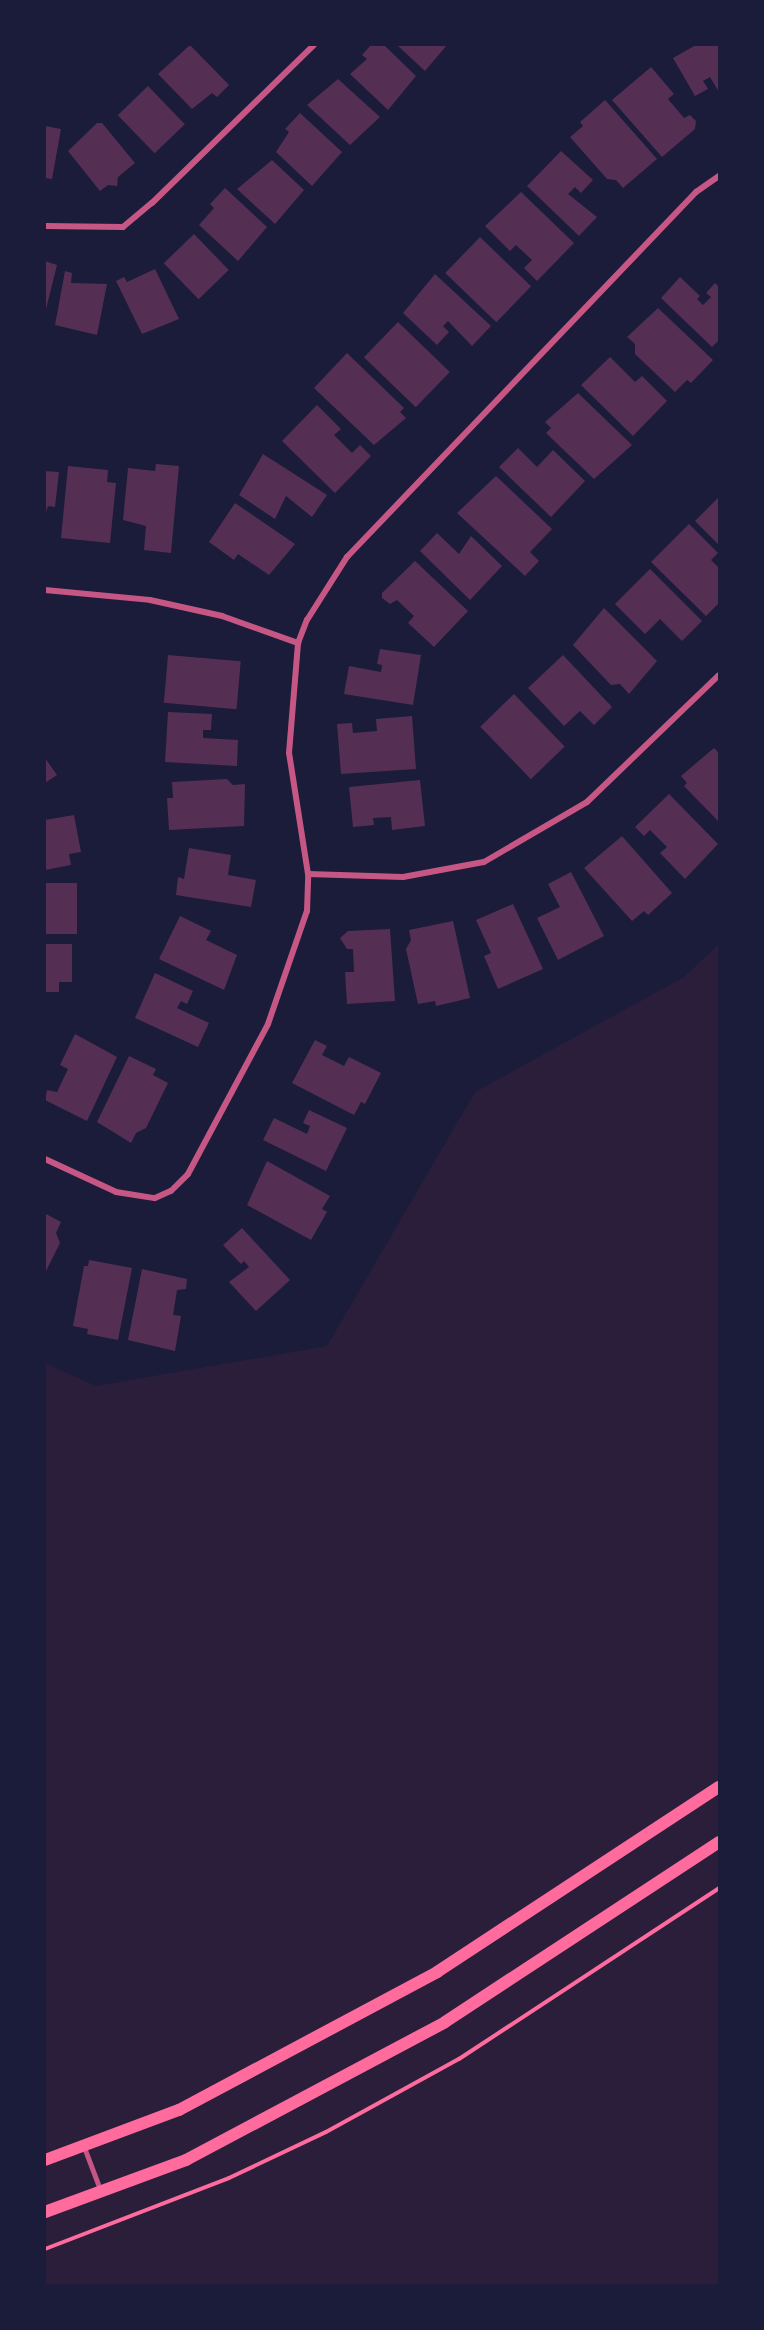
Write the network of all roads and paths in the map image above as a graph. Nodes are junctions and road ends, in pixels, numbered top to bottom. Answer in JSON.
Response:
{"nodes":[{"id":1,"x":314,"y":45,"type":"edge"},
{"id":2,"x":719,"y":176,"type":"edge"},
{"id":3,"x":45,"y":226,"type":"edge"},
{"id":4,"x":45,"y":590,"type":"edge"},
{"id":5,"x":298,"y":643,"type":"junction"},
{"id":6,"x":719,"y":675,"type":"edge"},
{"id":7,"x":308,"y":874,"type":"junction"},
{"id":8,"x":45,"y":1159,"type":"edge"},
{"id":9,"x":719,"y":1787,"type":"edge"},
{"id":10,"x":719,"y":1842,"type":"edge"},
{"id":11,"x":719,"y":1888,"type":"edge"},
{"id":12,"x":84,"y":2145,"type":"junction"},
{"id":13,"x":45,"y":2160,"type":"edge"},
{"id":14,"x":101,"y":2191,"type":"junction"},
{"id":15,"x":45,"y":2212,"type":"edge"},
{"id":16,"x":45,"y":2249,"type":"edge"}],
"edges":[{"from":1,"to":3,"type":"street"},
{"from":2,"to":5,"type":"street"},
{"from":4,"to":5,"type":"street"},
{"from":5,"to":7,"type":"street"},
{"from":6,"to":7,"type":"street"},
{"from":7,"to":8,"type":"street"},
{"from":9,"to":12,"type":"main road"},
{"from":10,"to":14,"type":"main road"},
{"from":11,"to":16,"type":"path"},
{"from":12,"to":13,"type":"main road"},
{"from":12,"to":14,"type":"lane"},
{"from":14,"to":15,"type":"main road"}]}
